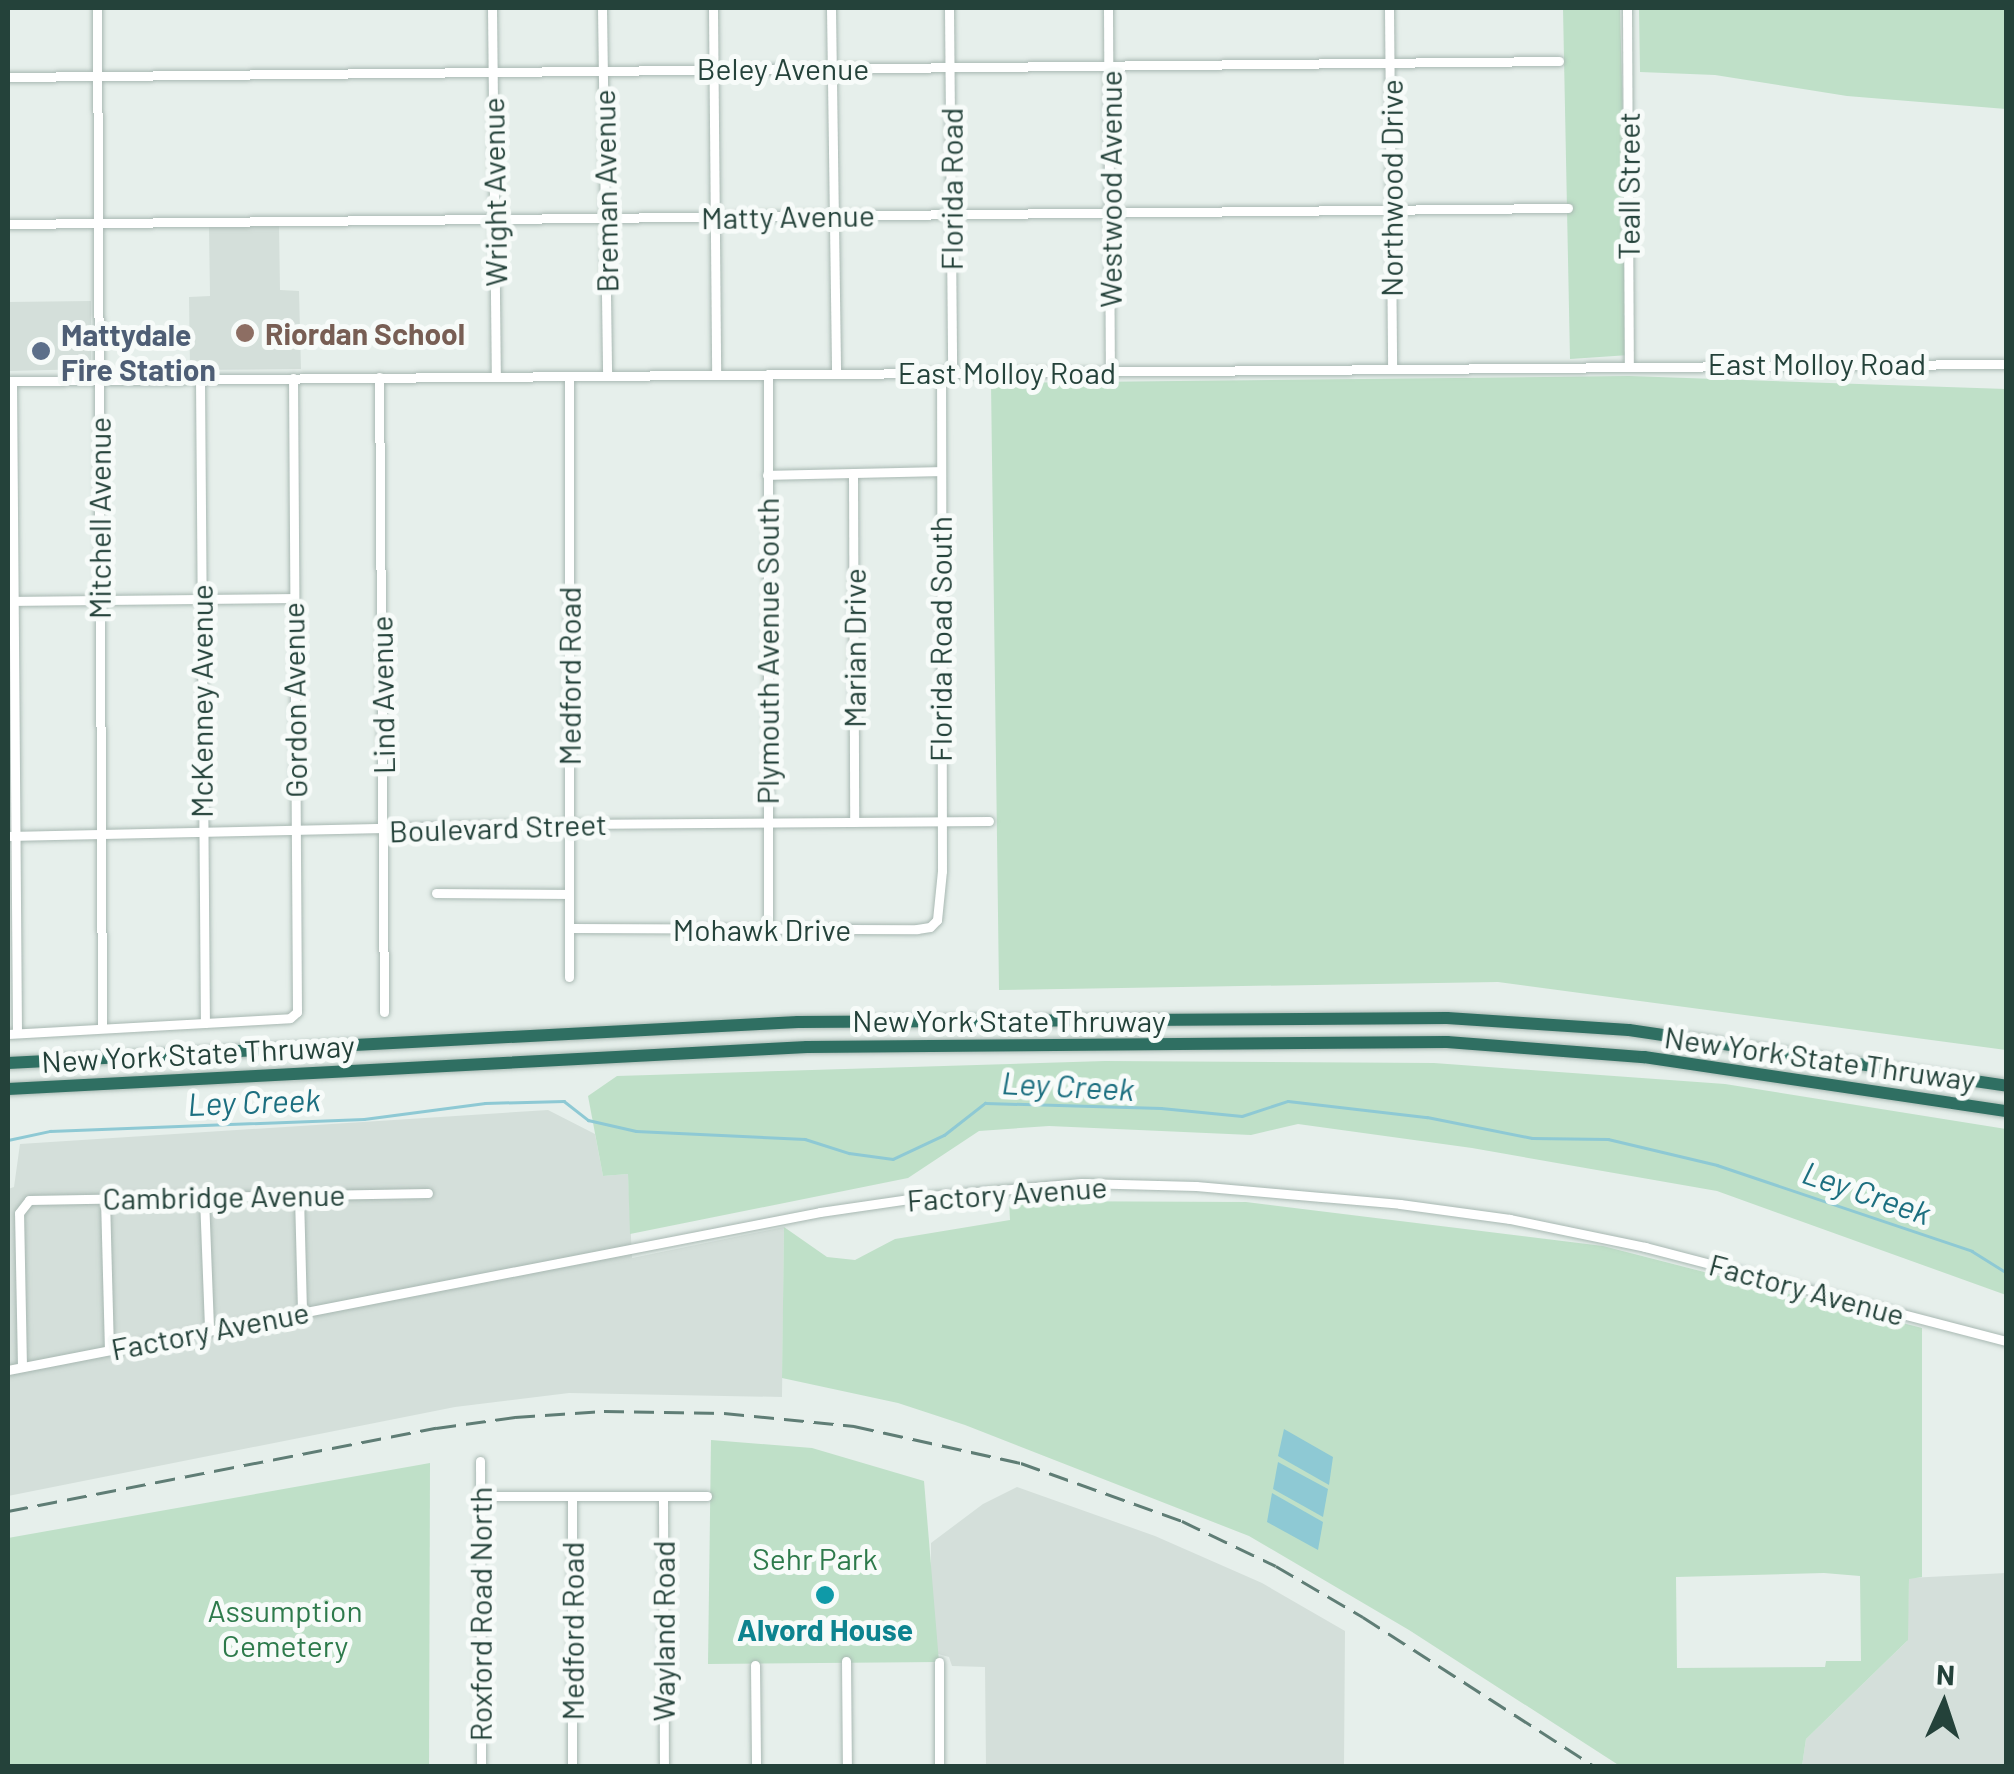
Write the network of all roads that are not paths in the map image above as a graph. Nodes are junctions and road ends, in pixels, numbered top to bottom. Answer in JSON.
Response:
{"nodes":[{"id":1,"x":98,"y":8,"type":"edge"},
{"id":2,"x":492,"y":8,"type":"edge"},
{"id":3,"x":602,"y":8,"type":"edge"},
{"id":4,"x":713,"y":8,"type":"edge"},
{"id":5,"x":831,"y":8,"type":"edge"},
{"id":6,"x":949,"y":8,"type":"edge"},
{"id":7,"x":1108,"y":8,"type":"edge"},
{"id":8,"x":1389,"y":8,"type":"edge"},
{"id":9,"x":1627,"y":8,"type":"edge"},
{"id":10,"x":1560,"y":61,"type":"dead end"},
{"id":11,"x":1390,"y":62,"type":"junction"},
{"id":12,"x":1109,"y":65,"type":"junction"},
{"id":13,"x":832,"y":67,"type":"junction"},
{"id":14,"x":950,"y":67,"type":"junction"},
{"id":15,"x":714,"y":68,"type":"junction"},
{"id":16,"x":603,"y":69,"type":"junction"},
{"id":17,"x":492,"y":70,"type":"junction"},
{"id":18,"x":98,"y":75,"type":"junction"},
{"id":19,"x":8,"y":77,"type":"edge"},
{"id":20,"x":1568,"y":208,"type":"dead end"},
{"id":21,"x":1391,"y":210,"type":"junction"},
{"id":22,"x":1110,"y":212,"type":"junction"},
{"id":23,"x":952,"y":214,"type":"junction"},
{"id":24,"x":834,"y":215,"type":"junction"},
{"id":25,"x":716,"y":217,"type":"junction"},
{"id":26,"x":494,"y":218,"type":"junction"},
{"id":27,"x":605,"y":218,"type":"junction"},
{"id":28,"x":99,"y":222,"type":"junction"},
{"id":29,"x":8,"y":224,"type":"edge"},
{"id":30,"x":1629,"y":364,"type":"junction"},
{"id":31,"x":2006,"y":364,"type":"edge"},
{"id":32,"x":1392,"y":368,"type":"junction"},
{"id":33,"x":952,"y":370,"type":"junction"},
{"id":34,"x":940,"y":371,"type":"junction"},
{"id":35,"x":1110,"y":371,"type":"junction"},
{"id":36,"x":716,"y":374,"type":"junction"},
{"id":37,"x":768,"y":374,"type":"junction"},
{"id":38,"x":836,"y":374,"type":"junction"},
{"id":39,"x":607,"y":375,"type":"junction"},
{"id":40,"x":496,"y":376,"type":"junction"},
{"id":41,"x":569,"y":376,"type":"junction"},
{"id":42,"x":380,"y":377,"type":"junction"},
{"id":43,"x":293,"y":378,"type":"junction"},
{"id":44,"x":200,"y":379,"type":"junction"},
{"id":45,"x":99,"y":380,"type":"junction"},
{"id":46,"x":10,"y":381,"type":"edge"},
{"id":47,"x":940,"y":471,"type":"junction"},
{"id":48,"x":853,"y":473,"type":"junction"},
{"id":49,"x":767,"y":474,"type":"junction"},
{"id":50,"x":293,"y":598,"type":"junction"},
{"id":51,"x":100,"y":600,"type":"junction"},
{"id":52,"x":201,"y":600,"type":"junction"},
{"id":53,"x":10,"y":601,"type":"edge"},
{"id":54,"x":766,"y":821,"type":"junction"},
{"id":55,"x":989,"y":821,"type":"dead end"},
{"id":56,"x":854,"y":822,"type":"junction"},
{"id":57,"x":941,"y":822,"type":"junction"},
{"id":58,"x":569,"y":824,"type":"junction"},
{"id":59,"x":384,"y":831,"type":"junction"},
{"id":60,"x":296,"y":832,"type":"junction"},
{"id":61,"x":202,"y":834,"type":"junction"},
{"id":62,"x":101,"y":835,"type":"junction"},
{"id":63,"x":11,"y":836,"type":"edge"},
{"id":64,"x":436,"y":893,"type":"dead end"},
{"id":65,"x":570,"y":894,"type":"junction"},
{"id":66,"x":940,"y":907,"type":"joint"},
{"id":67,"x":570,"y":928,"type":"junction"},
{"id":68,"x":768,"y":929,"type":"junction"},
{"id":69,"x":569,"y":977,"type":"dead end"},
{"id":70,"x":384,"y":1012,"type":"dead end"},
{"id":71,"x":205,"y":1023,"type":"junction"},
{"id":72,"x":102,"y":1028,"type":"junction"},
{"id":73,"x":12,"y":1033,"type":"edge"},
{"id":74,"x":8,"y":1063,"type":"edge"},
{"id":75,"x":2006,"y":1086,"type":"edge"},
{"id":76,"x":8,"y":1089,"type":"edge"},
{"id":77,"x":2006,"y":1111,"type":"edge"},
{"id":78,"x":428,"y":1193,"type":"dead end"},
{"id":79,"x":299,"y":1196,"type":"junction"},
{"id":80,"x":204,"y":1197,"type":"junction"},
{"id":81,"x":105,"y":1198,"type":"junction"},
{"id":82,"x":302,"y":1311,"type":"junction"},
{"id":83,"x":209,"y":1330,"type":"junction"},
{"id":84,"x":2006,"y":1341,"type":"edge"},
{"id":85,"x":110,"y":1350,"type":"junction"},
{"id":86,"x":22,"y":1367,"type":"junction"},
{"id":87,"x":8,"y":1370,"type":"edge"},
{"id":88,"x":480,"y":1461,"type":"dead end"},
{"id":89,"x":480,"y":1496,"type":"junction"},
{"id":90,"x":572,"y":1496,"type":"junction"},
{"id":91,"x":663,"y":1496,"type":"junction"},
{"id":92,"x":707,"y":1496,"type":"dead end"},
{"id":93,"x":846,"y":1661,"type":"dead end"},
{"id":94,"x":939,"y":1662,"type":"dead end"},
{"id":95,"x":754,"y":1665,"type":"dead end"},
{"id":96,"x":480,"y":1766,"type":"edge"},
{"id":97,"x":572,"y":1766,"type":"edge"},
{"id":98,"x":664,"y":1766,"type":"edge"},
{"id":99,"x":756,"y":1766,"type":"edge"},
{"id":100,"x":847,"y":1766,"type":"edge"},
{"id":101,"x":939,"y":1766,"type":"edge"}],
"edges":[{"from":1,"to":18,"type":"street","name":"Mitchell Avenue"},
{"from":2,"to":17,"type":"street","name":"Wright Avenue"},
{"from":3,"to":16,"type":"street","name":"Breman Avenue"},
{"from":4,"to":15,"type":"street"},
{"from":5,"to":13,"type":"street"},
{"from":6,"to":14,"type":"street","name":"Florida Road"},
{"from":7,"to":12,"type":"street","name":"Westwood Avenue"},
{"from":8,"to":11,"type":"street","name":"Northwood Drive"},
{"from":9,"to":30,"type":"street","name":"Teall Street"},
{"from":10,"to":11,"type":"street","name":"Beley Avenue"},
{"from":11,"to":12,"type":"street","name":"Beley Avenue"},
{"from":11,"to":21,"type":"street","name":"Northwood Drive"},
{"from":12,"to":14,"type":"street","name":"Beley Avenue"},
{"from":12,"to":22,"type":"street","name":"Westwood Avenue"},
{"from":13,"to":14,"type":"street","name":"Beley Avenue"},
{"from":13,"to":15,"type":"street","name":"Beley Avenue"},
{"from":13,"to":24,"type":"street"},
{"from":14,"to":23,"type":"street","name":"Florida Road"},
{"from":15,"to":16,"type":"street","name":"Beley Avenue"},
{"from":15,"to":25,"type":"street"},
{"from":16,"to":17,"type":"street","name":"Beley Avenue"},
{"from":16,"to":27,"type":"street","name":"Breman Avenue"},
{"from":17,"to":18,"type":"street","name":"Beley Avenue"},
{"from":17,"to":26,"type":"street","name":"Wright Avenue"},
{"from":18,"to":19,"type":"street","name":"Beley Avenue"},
{"from":18,"to":28,"type":"street","name":"Mitchell Avenue"},
{"from":20,"to":21,"type":"street","name":"Matty Avenue"},
{"from":21,"to":22,"type":"street","name":"Matty Avenue"},
{"from":21,"to":32,"type":"street","name":"Northwood Drive"},
{"from":22,"to":23,"type":"street","name":"Matty Avenue"},
{"from":22,"to":35,"type":"street","name":"Westwood Avenue"},
{"from":23,"to":24,"type":"street","name":"Matty Avenue"},
{"from":23,"to":33,"type":"street","name":"Florida Road"},
{"from":24,"to":25,"type":"street","name":"Matty Avenue"},
{"from":24,"to":38,"type":"street"},
{"from":25,"to":27,"type":"street","name":"Matty Avenue"},
{"from":25,"to":36,"type":"street"},
{"from":26,"to":27,"type":"street","name":"Matty Avenue"},
{"from":26,"to":28,"type":"street","name":"Matty Avenue"},
{"from":26,"to":40,"type":"street","name":"Wright Avenue"},
{"from":27,"to":39,"type":"street","name":"Breman Avenue"},
{"from":28,"to":29,"type":"street","name":"Matty Avenue"},
{"from":28,"to":45,"type":"street","name":"Mitchell Avenue"},
{"from":30,"to":31,"type":"street","name":"East Molloy Road"},
{"from":30,"to":32,"type":"street","name":"East Molloy Road"},
{"from":32,"to":35,"type":"street","name":"East Molloy Road"},
{"from":33,"to":34,"type":"street","name":"East Molloy Road"},
{"from":33,"to":35,"type":"street","name":"East Molloy Road"},
{"from":34,"to":38,"type":"street","name":"East Molloy Road"},
{"from":34,"to":47,"type":"street","name":"Florida Road South"},
{"from":36,"to":37,"type":"street","name":"East Molloy Road"},
{"from":36,"to":39,"type":"street","name":"East Molloy Road"},
{"from":37,"to":38,"type":"street","name":"East Molloy Road"},
{"from":37,"to":49,"type":"street","name":"Plymouth Avenue South"},
{"from":39,"to":41,"type":"street","name":"East Molloy Road"},
{"from":40,"to":41,"type":"street","name":"East Molloy Road"},
{"from":40,"to":42,"type":"street","name":"East Molloy Road"},
{"from":41,"to":58,"type":"street","name":"Medford Road"},
{"from":42,"to":43,"type":"street","name":"East Molloy Road"},
{"from":42,"to":59,"type":"street","name":"Lind Avenue"},
{"from":43,"to":44,"type":"street","name":"East Molloy Road"},
{"from":43,"to":50,"type":"street","name":"Gordon Avenue"},
{"from":44,"to":45,"type":"street","name":"East Molloy Road"},
{"from":44,"to":52,"type":"street","name":"McKenney Avenue"},
{"from":45,"to":46,"type":"street","name":"East Molloy Road"},
{"from":45,"to":51,"type":"street","name":"Mitchell Avenue"},
{"from":46,"to":53,"type":"street"},
{"from":47,"to":48,"type":"street"},
{"from":47,"to":57,"type":"street","name":"Florida Road South"},
{"from":48,"to":49,"type":"street"},
{"from":48,"to":56,"type":"street","name":"Marian Drive"},
{"from":49,"to":54,"type":"street","name":"Plymouth Avenue South"},
{"from":50,"to":52,"type":"street"},
{"from":50,"to":60,"type":"street","name":"Gordon Avenue"},
{"from":51,"to":52,"type":"street"},
{"from":51,"to":53,"type":"street"},
{"from":51,"to":62,"type":"street","name":"Mitchell Avenue"},
{"from":52,"to":61,"type":"street","name":"McKenney Avenue"},
{"from":53,"to":63,"type":"street"},
{"from":54,"to":56,"type":"street","name":"Boulevard Street"},
{"from":54,"to":58,"type":"street","name":"Boulevard Street"},
{"from":54,"to":68,"type":"street","name":"Plymouth Avenue South"},
{"from":55,"to":57,"type":"street","name":"Boulevard Street"},
{"from":56,"to":57,"type":"street","name":"Boulevard Street"},
{"from":57,"to":66,"type":"street","name":"Florida Road South"},
{"from":58,"to":59,"type":"street","name":"Boulevard Street"},
{"from":58,"to":65,"type":"street","name":"Medford Road"},
{"from":59,"to":60,"type":"street","name":"Boulevard Street"},
{"from":59,"to":70,"type":"street","name":"Lind Avenue"},
{"from":60,"to":61,"type":"street","name":"Boulevard Street"},
{"from":60,"to":71,"type":"street","name":"Gordon Avenue"},
{"from":61,"to":62,"type":"street","name":"Boulevard Street"},
{"from":61,"to":71,"type":"street","name":"McKenney Avenue"},
{"from":62,"to":63,"type":"street","name":"Boulevard Street"},
{"from":62,"to":72,"type":"street","name":"Mitchell Avenue"},
{"from":63,"to":73,"type":"street"},
{"from":64,"to":65,"type":"street"},
{"from":65,"to":67,"type":"street","name":"Medford Road"},
{"from":66,"to":68,"type":"street","name":"Mohawk Drive"},
{"from":67,"to":68,"type":"street","name":"Mohawk Drive"},
{"from":67,"to":69,"type":"street","name":"Medford Road"},
{"from":71,"to":72,"type":"street"},
{"from":72,"to":73,"type":"street"},
{"from":74,"to":75,"type":"highway","name":"New York State Thruway"},
{"from":76,"to":77,"type":"highway","name":"New York State Thruway"},
{"from":78,"to":79,"type":"street","name":"Cambridge Avenue"},
{"from":79,"to":80,"type":"street","name":"Cambridge Avenue"},
{"from":79,"to":82,"type":"street"},
{"from":80,"to":81,"type":"street","name":"Cambridge Avenue"},
{"from":80,"to":83,"type":"street"},
{"from":81,"to":85,"type":"street"},
{"from":81,"to":86,"type":"street","name":"Cambridge Avenue"},
{"from":82,"to":83,"type":"street","name":"Factory Avenue"},
{"from":82,"to":84,"type":"street","name":"Factory Avenue"},
{"from":83,"to":85,"type":"street","name":"Factory Avenue"},
{"from":85,"to":86,"type":"street","name":"Factory Avenue"},
{"from":86,"to":87,"type":"street","name":"Factory Avenue"},
{"from":88,"to":89,"type":"street","name":"Roxford Road North"},
{"from":89,"to":90,"type":"street"},
{"from":89,"to":96,"type":"street","name":"Roxford Road North"},
{"from":90,"to":91,"type":"street"},
{"from":90,"to":97,"type":"street","name":"Medford Road"},
{"from":91,"to":92,"type":"street"},
{"from":91,"to":98,"type":"street","name":"Wayland Road"},
{"from":93,"to":100,"type":"street"},
{"from":94,"to":101,"type":"street"},
{"from":95,"to":99,"type":"street"}]}
